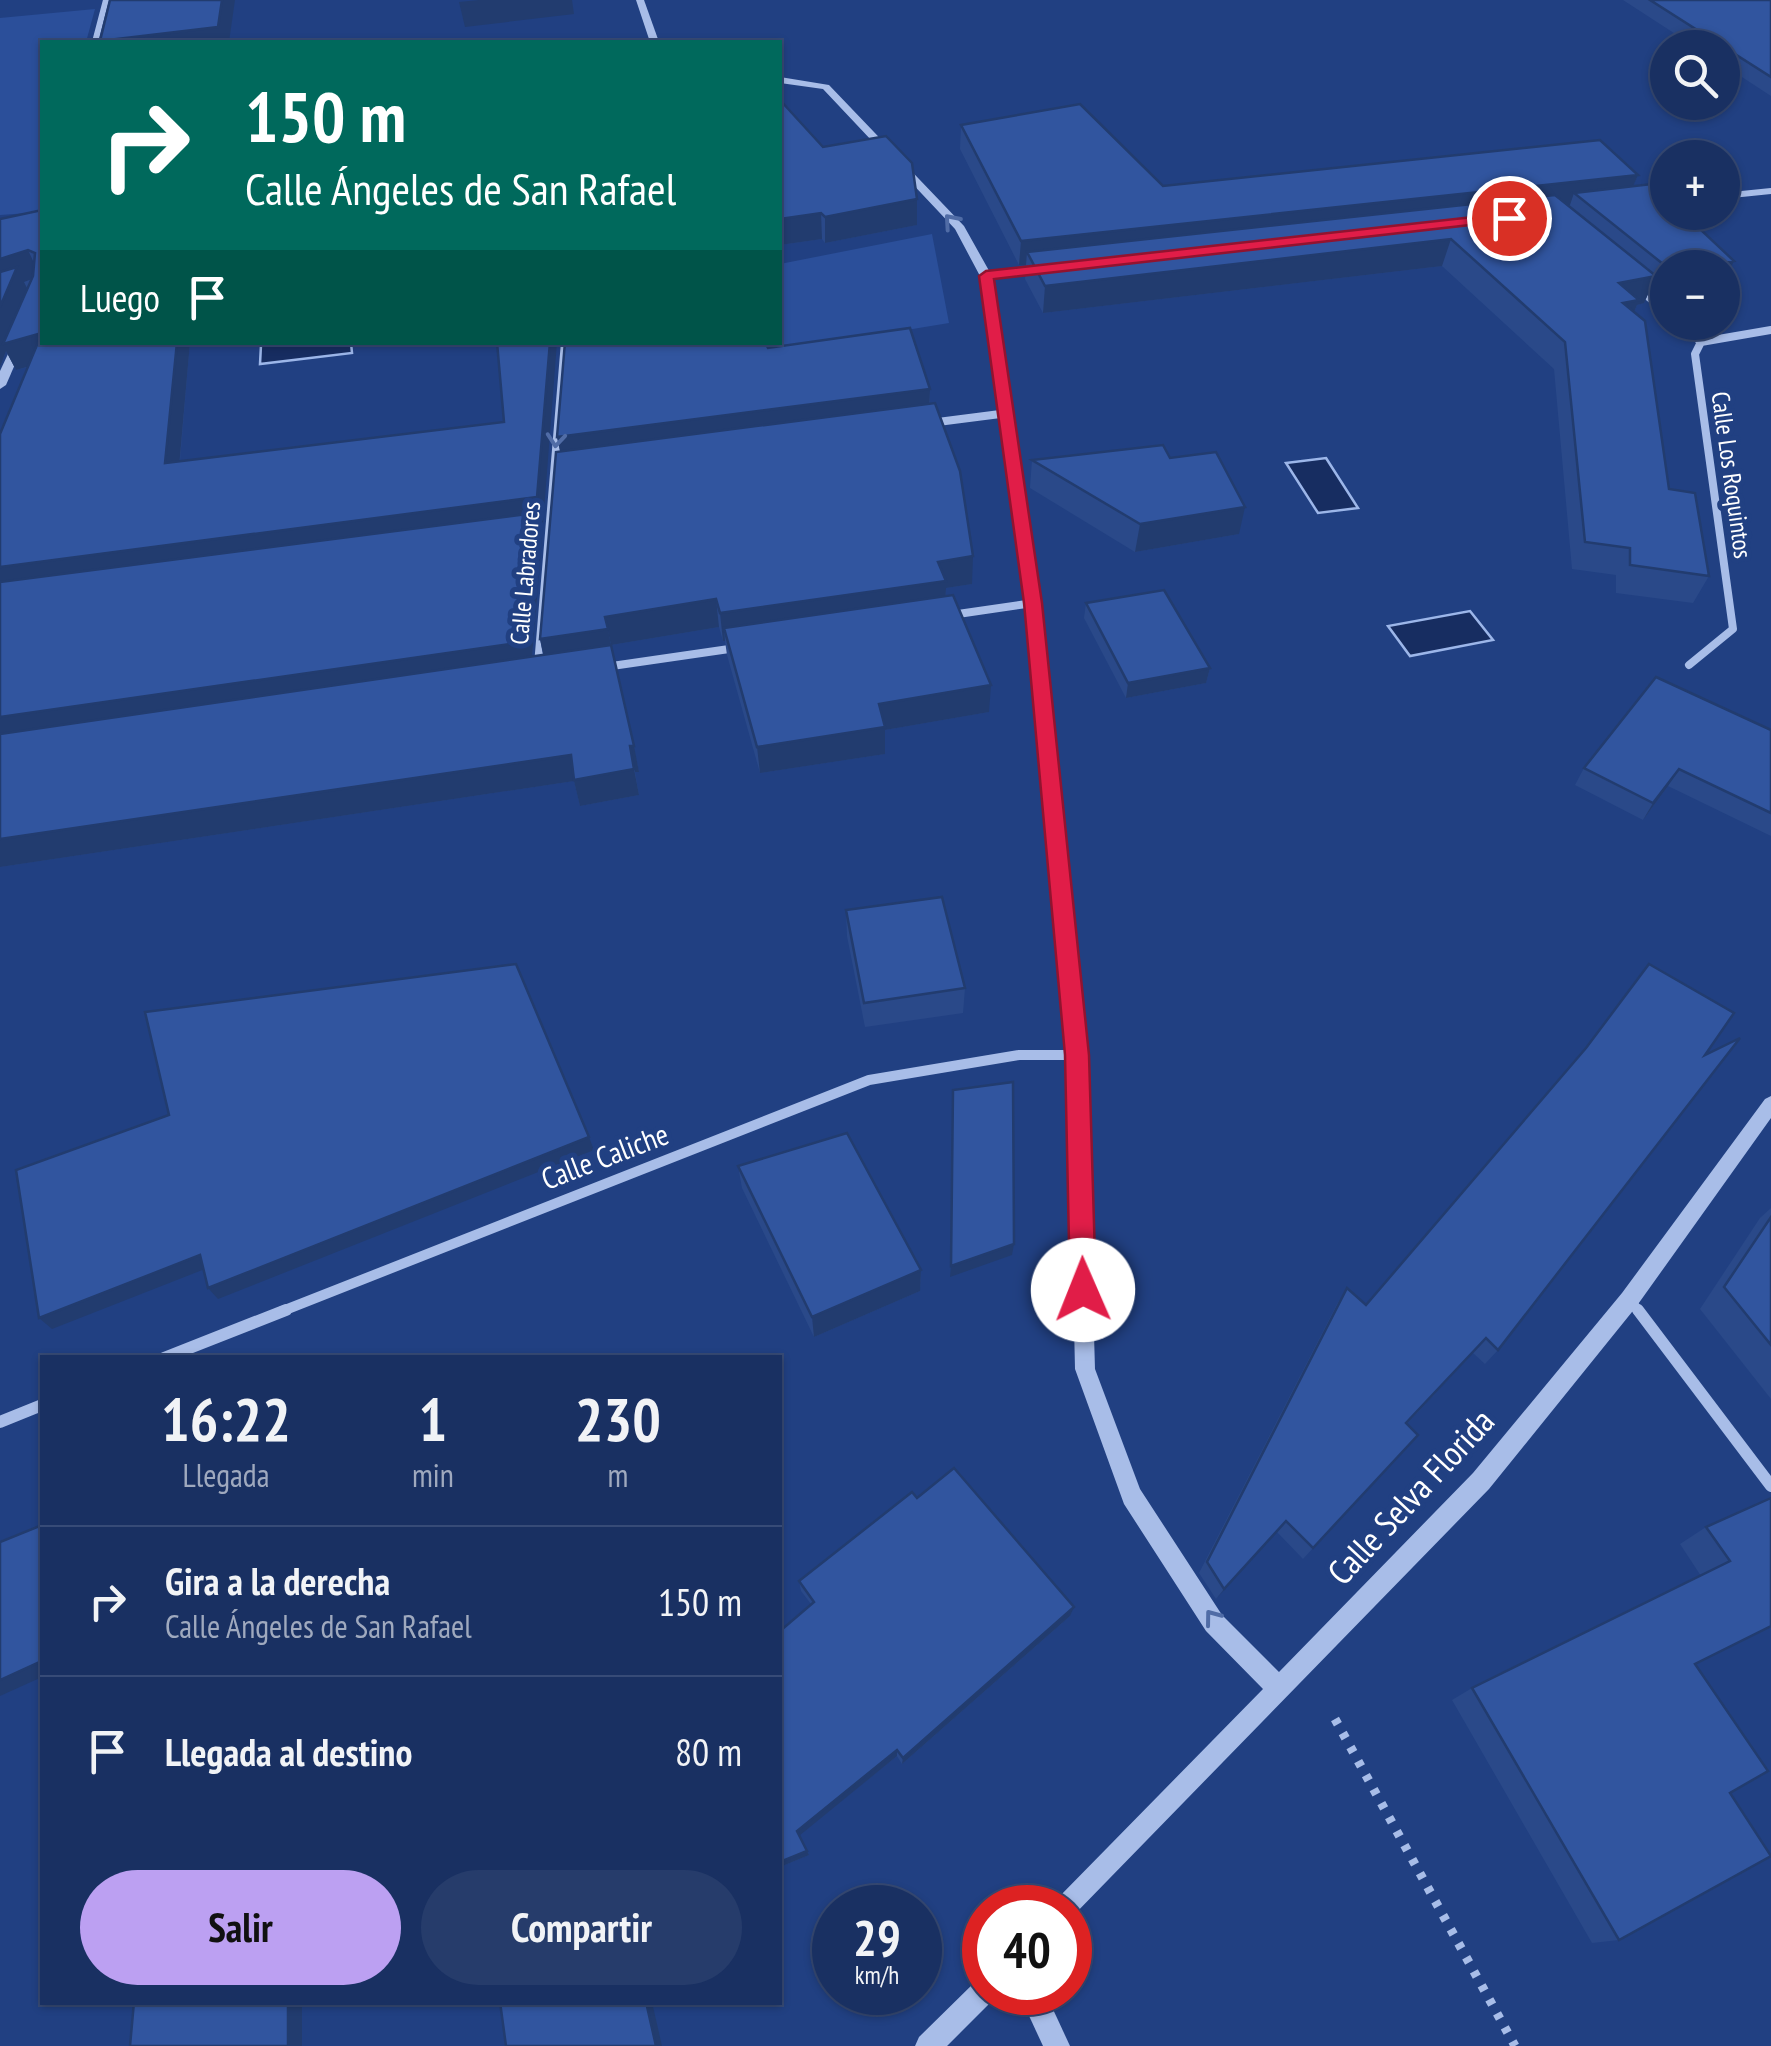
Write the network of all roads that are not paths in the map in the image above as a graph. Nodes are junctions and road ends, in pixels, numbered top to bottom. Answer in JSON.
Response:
{"nodes":[{"id":1,"x":106,"y":0,"type":"edge"},
{"id":2,"x":640,"y":0,"type":"edge"},
{"id":3,"x":96,"y":40,"type":"edge"},
{"id":4,"x":655,"y":40,"type":"edge"},
{"id":5,"x":782,"y":80,"type":"edge"},
{"id":6,"x":1771,"y":191,"type":"edge"},
{"id":7,"x":1740,"y":194,"type":"edge"},
{"id":8,"x":1044,"y":269,"type":"edge"},
{"id":9,"x":986,"y":276,"type":"junction"},
{"id":10,"x":1622,"y":276,"type":"edge"},
{"id":11,"x":1650,"y":299,"type":"edge"},
{"id":12,"x":28,"y":321,"type":"edge"},
{"id":13,"x":1771,"y":330,"type":"edge"},
{"id":14,"x":1699,"y":340,"type":"edge"},
{"id":15,"x":1701,"y":342,"type":"junction"},
{"id":16,"x":565,"y":345,"type":"edge"},
{"id":17,"x":0,"y":385,"type":"edge"},
{"id":18,"x":1008,"y":412,"type":"junction"},
{"id":19,"x":909,"y":426,"type":"edge"},
{"id":20,"x":572,"y":470,"type":"edge"},
{"id":21,"x":552,"y":472,"type":"junction"},
{"id":22,"x":548,"y":532,"type":"junction"},
{"id":23,"x":528,"y":534,"type":"edge"},
{"id":24,"x":1033,"y":603,"type":"junction"},
{"id":25,"x":932,"y":618,"type":"edge"},
{"id":26,"x":754,"y":645,"type":"edge"},
{"id":27,"x":1689,"y":664,"type":"dead end"},
{"id":28,"x":597,"y":668,"type":"edge"},
{"id":29,"x":538,"y":678,"type":"edge"},
{"id":30,"x":1077,"y":1055,"type":"junction"},
{"id":31,"x":1771,"y":1104,"type":"edge"},
{"id":32,"x":1629,"y":1300,"type":"junction"},
{"id":33,"x":172,"y":1355,"type":"edge"},
{"id":34,"x":40,"y":1406,"type":"edge"},
{"id":35,"x":0,"y":1422,"type":"edge"},
{"id":36,"x":1771,"y":1486,"type":"edge"},
{"id":37,"x":1278,"y":1688,"type":"junction"},
{"id":38,"x":1088,"y":1885,"type":"edge"},
{"id":39,"x":962,"y":2013,"type":"edge"},
{"id":40,"x":1042,"y":2015,"type":"edge"},
{"id":41,"x":928,"y":2046,"type":"edge"},
{"id":42,"x":1057,"y":2046,"type":"edge"}],
"edges":[{"from":1,"to":3,"type":"street"},
{"from":2,"to":4,"type":"street"},
{"from":9,"to":5,"type":"street","one_way":true},
{"from":6,"to":7,"type":"street"},
{"from":8,"to":9,"type":"street"},
{"from":9,"to":18,"type":"street"},
{"from":10,"to":11,"type":"street"},
{"from":12,"to":17,"type":"street"},
{"from":13,"to":15,"type":"street"},
{"from":14,"to":15,"type":"street"},
{"from":15,"to":27,"type":"street","name":"Calle Los Roquintos"},
{"from":16,"to":21,"type":"street","name":"Calle Labradores","one_way":true},
{"from":18,"to":19,"type":"street"},
{"from":18,"to":24,"type":"street"},
{"from":20,"to":21,"type":"street","name":"Calle Labradores"},
{"from":21,"to":22,"type":"street","name":"Calle Labradores"},
{"from":22,"to":23,"type":"street"},
{"from":22,"to":29,"type":"street","name":"Calle Labradores"},
{"from":24,"to":25,"type":"street"},
{"from":24,"to":30,"type":"street"},
{"from":26,"to":28,"type":"street"},
{"from":30,"to":33,"type":"street","name":"Calle Caliche"},
{"from":37,"to":30,"type":"street","one_way":true},
{"from":31,"to":32,"type":"street","name":"Calle Selva Florida"},
{"from":32,"to":36,"type":"street"},
{"from":32,"to":37,"type":"street","name":"Calle Selva Florida"},
{"from":34,"to":35,"type":"street"},
{"from":37,"to":38,"type":"street","name":"Calle Selva Florida"},
{"from":39,"to":41,"type":"street"},
{"from":40,"to":42,"type":"street"}]}
